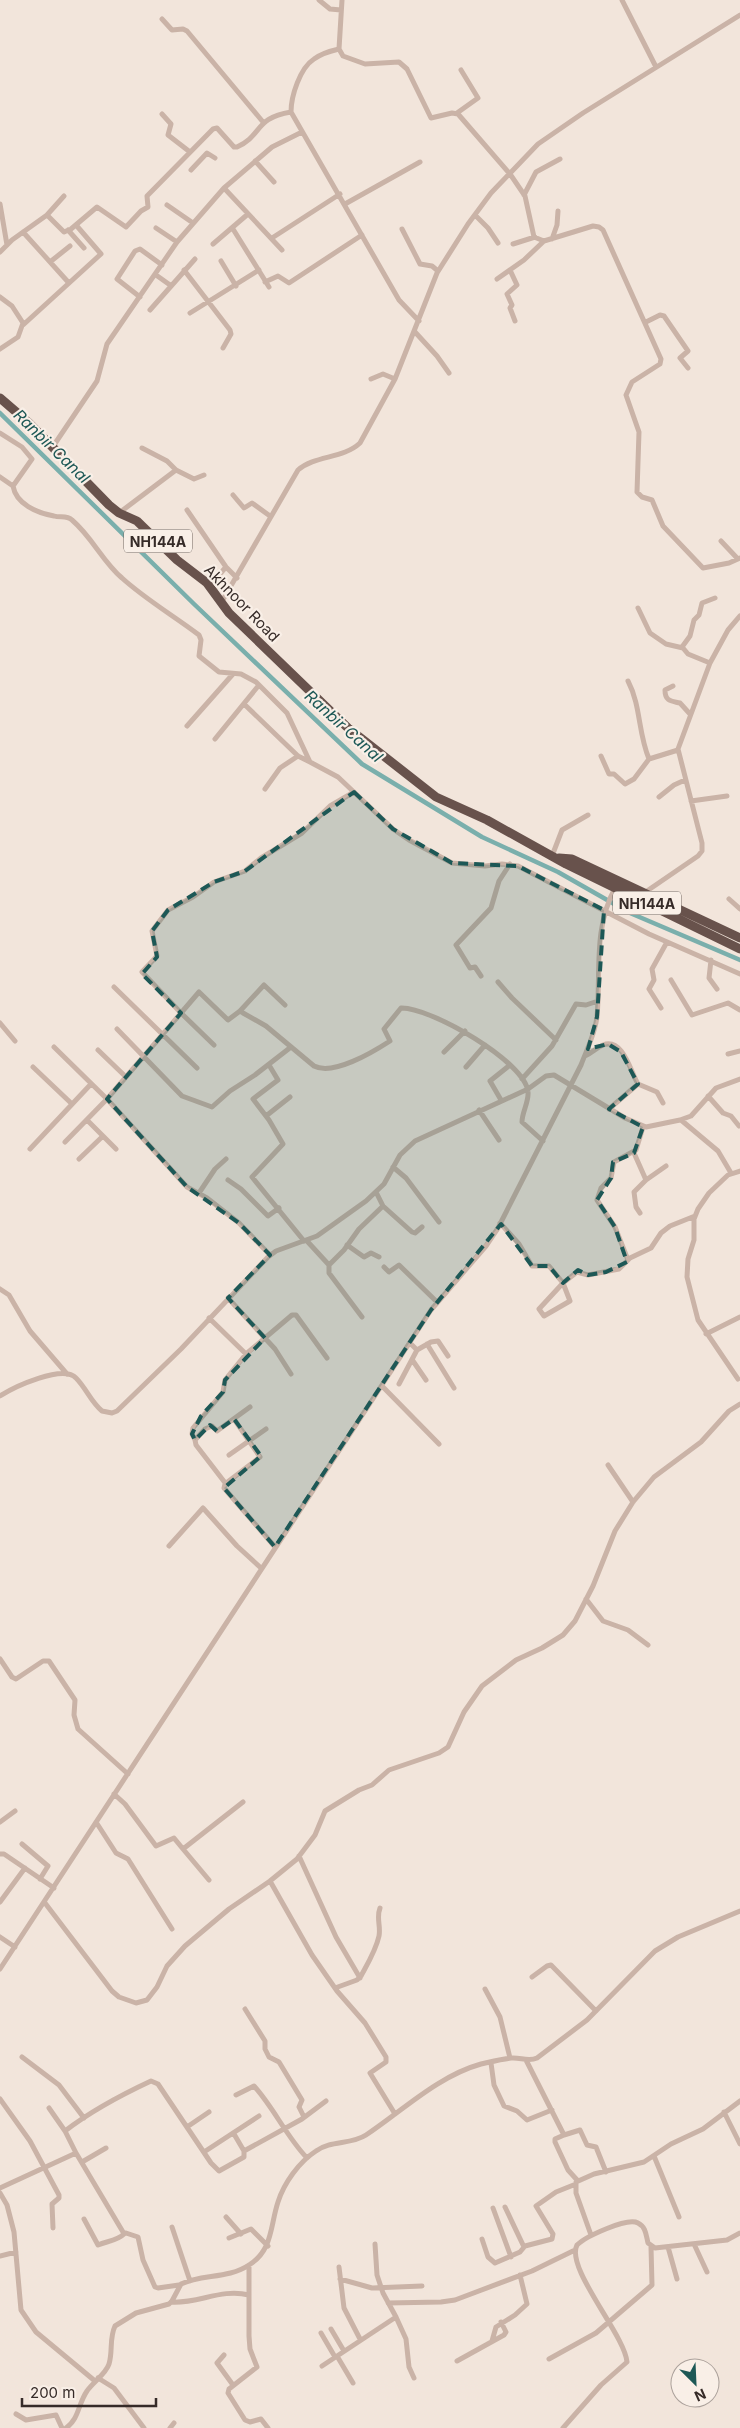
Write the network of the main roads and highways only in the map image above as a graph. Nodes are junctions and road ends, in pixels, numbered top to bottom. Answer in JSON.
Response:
{"nodes":[{"id":1,"x":0,"y":398,"type":"edge"},
{"id":2,"x":553,"y":856,"type":"junction"},
{"id":3,"x":740,"y":938,"type":"edge"},
{"id":4,"x":740,"y":949,"type":"edge"}],
"edges":[{"from":1,"to":2,"type":"highway","name":"Akhnoor Road","number":"NH144A"},
{"from":2,"to":3,"type":"highway","name":"Akhnoor Road","number":"NH144A"},
{"from":2,"to":4,"type":"highway","name":"Akhnoor Road","number":"NH144A"}]}
